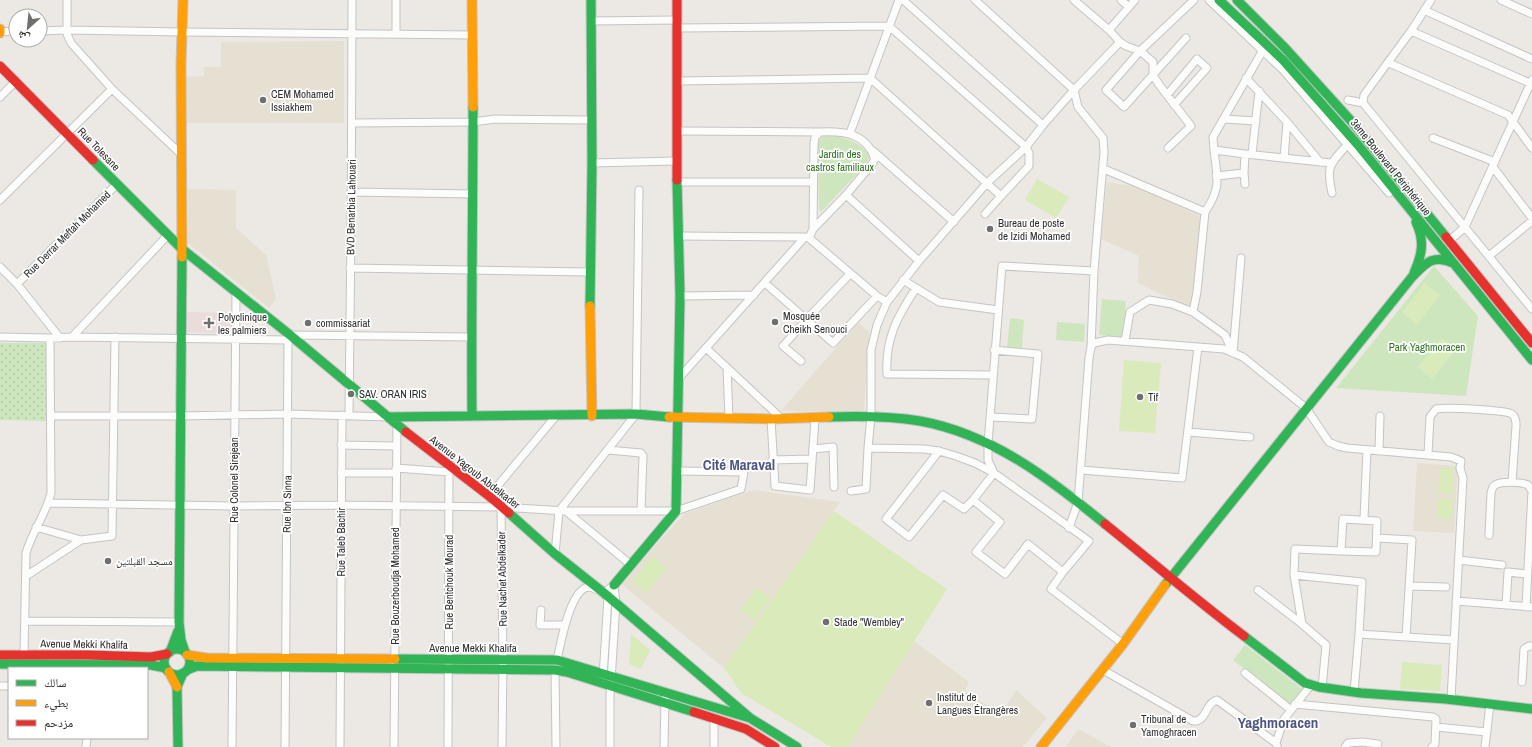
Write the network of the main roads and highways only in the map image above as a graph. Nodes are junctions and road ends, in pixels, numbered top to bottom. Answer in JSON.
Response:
{"nodes":[{"id":1,"x":183,"y":0,"type":"edge"},
{"id":2,"x":472,"y":0,"type":"edge"},
{"id":3,"x":591,"y":0,"type":"edge"},
{"id":4,"x":677,"y":0,"type":"edge"},
{"id":5,"x":1219,"y":0,"type":"edge"},
{"id":6,"x":1237,"y":0,"type":"edge"},
{"id":7,"x":0,"y":66,"type":"edge"},
{"id":8,"x":1403,"y":201,"type":"junction"},
{"id":9,"x":182,"y":249,"type":"junction"},
{"id":10,"x":1453,"y":263,"type":"junction"},
{"id":11,"x":1412,"y":277,"type":"junction"},
{"id":12,"x":1532,"y":343,"type":"edge"},
{"id":13,"x":1532,"y":360,"type":"edge"},
{"id":14,"x":472,"y":415,"type":"junction"},
{"id":15,"x":592,"y":416,"type":"junction"},
{"id":16,"x":388,"y":417,"type":"junction"},
{"id":17,"x":678,"y":418,"type":"junction"},
{"id":18,"x":1171,"y":577,"type":"junction"},
{"id":19,"x":614,"y":585,"type":"road end"},
{"id":20,"x":179,"y":624,"type":"junction"},
{"id":21,"x":168,"y":653,"type":"junction"},
{"id":22,"x":186,"y":653,"type":"junction"},
{"id":23,"x":0,"y":655,"type":"edge"},
{"id":24,"x":232,"y":662,"type":"junction"},
{"id":25,"x":0,"y":664,"type":"edge"},
{"id":26,"x":503,"y":665,"type":"junction"},
{"id":27,"x":87,"y":666,"type":"edge"},
{"id":28,"x":168,"y":670,"type":"junction"},
{"id":29,"x":185,"y":671,"type":"junction"},
{"id":30,"x":607,"y":679,"type":"junction"},
{"id":31,"x":177,"y":688,"type":"junction"},
{"id":32,"x":1532,"y":708,"type":"edge"},
{"id":33,"x":750,"y":718,"type":"junction"},
{"id":34,"x":772,"y":746,"type":"edge"},
{"id":35,"x":178,"y":747,"type":"edge"},
{"id":36,"x":796,"y":747,"type":"edge"},
{"id":37,"x":1041,"y":747,"type":"edge"}],
"edges":[{"from":1,"to":9,"type":"main road"},
{"from":2,"to":14,"type":"main road"},
{"from":3,"to":15,"type":"main road"},
{"from":4,"to":17,"type":"main road"},
{"from":5,"to":8,"type":"main road","name":"3ème Boulevard Périphérique"},
{"from":6,"to":12,"type":"main road","name":"3ème Boulevard Périphérique"},
{"from":7,"to":9,"type":"main road","name":"Rue Tolesane"},
{"from":8,"to":10,"type":"main road","name":"3ème Boulevard Périphérique"},
{"from":8,"to":11,"type":"main road"},
{"from":9,"to":16,"type":"main road","name":"Avenue Yagoub Abdelkader"},
{"from":9,"to":20,"type":"main road"},
{"from":10,"to":11,"type":"main road"},
{"from":10,"to":13,"type":"main road","name":"3ème Boulevard Périphérique"},
{"from":11,"to":18,"type":"main road"},
{"from":14,"to":15,"type":"main road"},
{"from":14,"to":16,"type":"main road"},
{"from":15,"to":17,"type":"main road"},
{"from":16,"to":33,"type":"main road","name":"Avenue Yagoub Abdelkader"},
{"from":17,"to":18,"type":"main road"},
{"from":17,"to":19,"type":"main road"},
{"from":18,"to":32,"type":"main road"},
{"from":18,"to":37,"type":"main road"},
{"from":20,"to":21,"type":"main road"},
{"from":20,"to":22,"type":"main road"},
{"from":21,"to":22,"type":"main road"},
{"from":21,"to":23,"type":"main road","name":"Avenue Mekki Khalifa"},
{"from":21,"to":28,"type":"main road"},
{"from":22,"to":24,"type":"main road","name":"Avenue Mekki Khalifa"},
{"from":22,"to":29,"type":"main road"},
{"from":24,"to":26,"type":"main road","name":"Avenue Mekki Khalifa"},
{"from":24,"to":29,"type":"main road","name":"Avenue Mekki Khalifa"},
{"from":25,"to":27,"type":"main road","name":"Avenue Mekki Khalifa"},
{"from":26,"to":30,"type":"main road","name":"Avenue Mekki Khalifa"},
{"from":26,"to":30,"type":"main road","name":"Avenue Mekki Khalifa"},
{"from":27,"to":28,"type":"main road","name":"Avenue Mekki Khalifa"},
{"from":28,"to":29,"type":"main road"},
{"from":28,"to":31,"type":"main road"},
{"from":29,"to":31,"type":"main road"},
{"from":30,"to":33,"type":"main road","name":"Avenue Mekki Khalifa"},
{"from":30,"to":34,"type":"main road","name":"Avenue Mekki Khalifa"},
{"from":31,"to":35,"type":"main road"},
{"from":33,"to":36,"type":"main road"}]}
